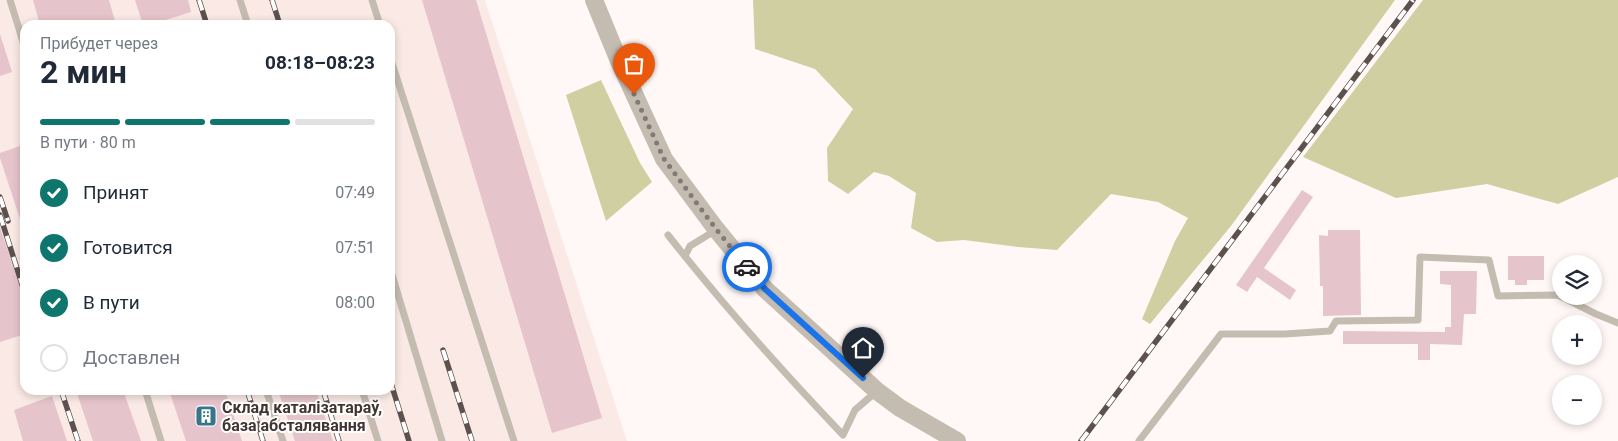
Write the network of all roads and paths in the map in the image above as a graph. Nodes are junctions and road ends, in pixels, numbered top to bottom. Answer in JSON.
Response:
{"nodes":[{"id":1,"x":10,"y":0,"type":"edge"},
{"id":2,"x":240,"y":0,"type":"edge"},
{"id":3,"x":372,"y":0,"type":"edge"},
{"id":4,"x":594,"y":0,"type":"edge"},
{"id":5,"x":246,"y":20,"type":"edge"},
{"id":6,"x":378,"y":20,"type":"edge"},
{"id":7,"x":20,"y":32,"type":"edge"},
{"id":8,"x":395,"y":72,"type":"edge"},
{"id":9,"x":716,"y":229,"type":"junction"},
{"id":10,"x":668,"y":235,"type":"dead end"},
{"id":11,"x":685,"y":256,"type":"junction"},
{"id":12,"x":395,"y":285,"type":"edge"},
{"id":13,"x":1618,"y":322,"type":"edge"},
{"id":14,"x":877,"y":391,"type":"junction"},
{"id":15,"x":147,"y":395,"type":"edge"},
{"id":16,"x":268,"y":395,"type":"edge"},
{"id":17,"x":364,"y":395,"type":"edge"},
{"id":18,"x":161,"y":441,"type":"edge"},
{"id":19,"x":283,"y":441,"type":"edge"},
{"id":20,"x":378,"y":441,"type":"edge"},
{"id":21,"x":442,"y":441,"type":"edge"},
{"id":22,"x":514,"y":441,"type":"edge"},
{"id":23,"x":957,"y":441,"type":"edge"},
{"id":24,"x":1139,"y":441,"type":"edge"}],
"edges":[{"from":1,"to":7,"type":"lane"},
{"from":2,"to":5,"type":"lane"},
{"from":3,"to":6,"type":"lane"},
{"from":4,"to":9,"type":"street"},
{"from":8,"to":22,"type":"lane"},
{"from":9,"to":11,"type":"lane"},
{"from":9,"to":14,"type":"street"},
{"from":10,"to":11,"type":"lane"},
{"from":11,"to":14,"type":"lane"},
{"from":12,"to":21,"type":"lane"},
{"from":13,"to":24,"type":"lane"},
{"from":14,"to":23,"type":"street"},
{"from":15,"to":18,"type":"lane"},
{"from":16,"to":19,"type":"lane"},
{"from":17,"to":20,"type":"lane"}]}
